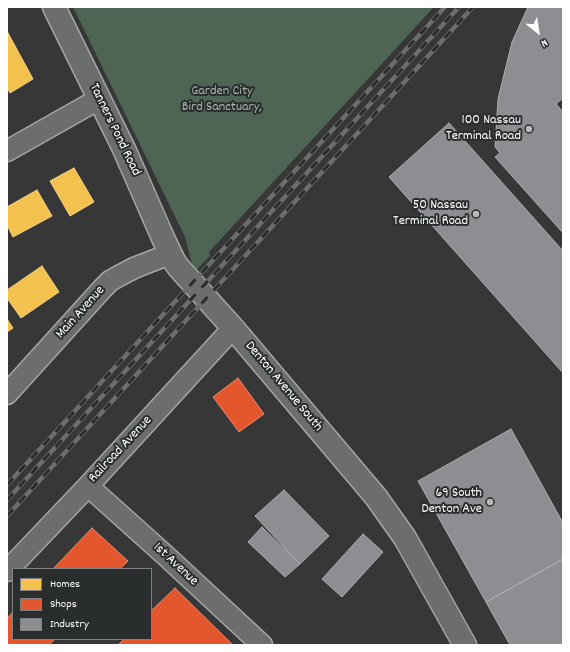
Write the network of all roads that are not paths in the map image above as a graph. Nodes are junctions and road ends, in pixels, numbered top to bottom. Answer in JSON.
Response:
{"nodes":[{"id":1,"x":54,"y":7,"type":"edge"},
{"id":2,"x":99,"y":99,"type":"junction"},
{"id":3,"x":7,"y":151,"type":"edge"},
{"id":4,"x":170,"y":254,"type":"junction"},
{"id":5,"x":233,"y":328,"type":"junction"},
{"id":6,"x":7,"y":394,"type":"edge"},
{"id":7,"x":88,"y":486,"type":"junction"},
{"id":8,"x":7,"y":571,"type":"edge"},
{"id":9,"x":262,"y":645,"type":"edge"},
{"id":10,"x":465,"y":645,"type":"edge"}],
"edges":[{"from":1,"to":2,"type":"street","name":"Tanners Pond Road"},
{"from":2,"to":3,"type":"street"},
{"from":2,"to":4,"type":"street","name":"Tanners Pond Road"},
{"from":4,"to":5,"type":"street","name":"Denton Avenue South"},
{"from":4,"to":6,"type":"street","name":"Main Avenue"},
{"from":5,"to":7,"type":"street","name":"Railroad Avenue"},
{"from":5,"to":10,"type":"street","name":"Denton Avenue South"},
{"from":7,"to":8,"type":"street","name":"Railroad Avenue"},
{"from":7,"to":9,"type":"street","name":"1st Avenue"}]}
